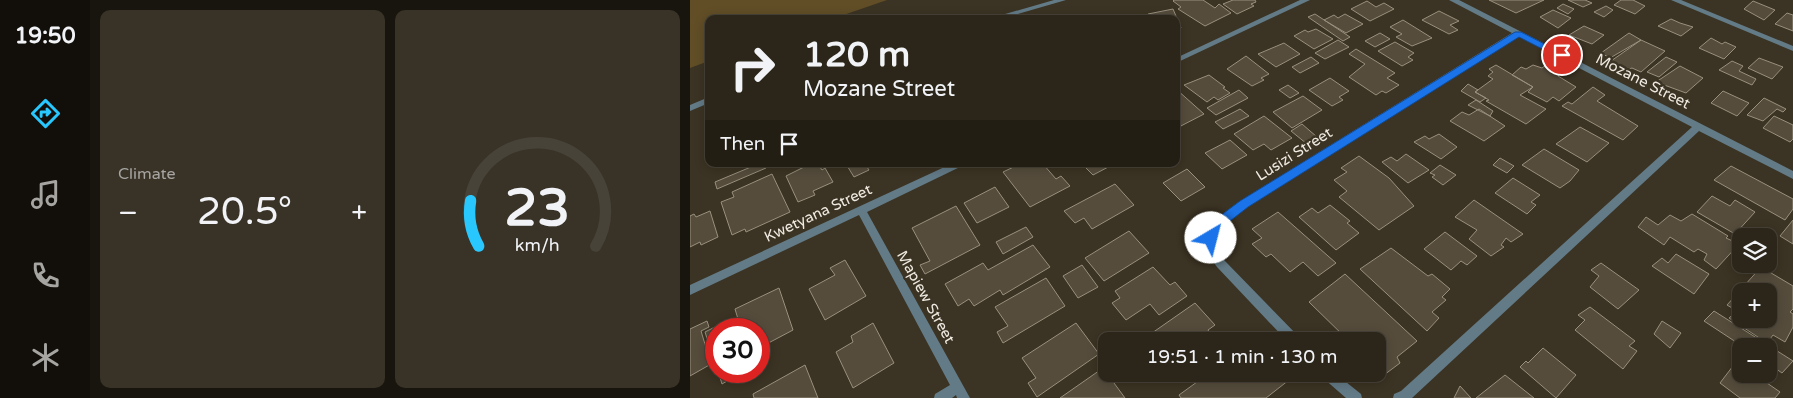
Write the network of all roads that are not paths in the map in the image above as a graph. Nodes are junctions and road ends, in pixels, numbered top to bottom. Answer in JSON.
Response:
{"nodes":[{"id":1,"x":1062,"y":0,"type":"edge"},
{"id":2,"x":1306,"y":0,"type":"edge"},
{"id":3,"x":1453,"y":0,"type":"edge"},
{"id":4,"x":1675,"y":0,"type":"edge"},
{"id":5,"x":1007,"y":15,"type":"edge"},
{"id":6,"x":1518,"y":33,"type":"junction"},
{"id":7,"x":1793,"y":49,"type":"edge"},
{"id":8,"x":1180,"y":59,"type":"edge"},
{"id":9,"x":705,"y":102,"type":"edge"},
{"id":10,"x":690,"y":108,"type":"edge"},
{"id":11,"x":1699,"y":126,"type":"junction"},
{"id":12,"x":953,"y":167,"type":"edge"},
{"id":13,"x":1793,"y":175,"type":"edge"},
{"id":14,"x":861,"y":210,"type":"junction"},
{"id":15,"x":690,"y":290,"type":"edge"},
{"id":16,"x":1287,"y":332,"type":"edge"},
{"id":17,"x":1337,"y":382,"type":"edge"},
{"id":18,"x":961,"y":393,"type":"edge"},
{"id":19,"x":940,"y":398,"type":"edge"},
{"id":20,"x":1356,"y":398,"type":"edge"},
{"id":21,"x":1399,"y":398,"type":"edge"}],
"edges":[{"from":1,"to":5,"type":"street"},
{"from":2,"to":8,"type":"street"},
{"from":3,"to":6,"type":"street","name":"Mozane Street"},
{"from":4,"to":7,"type":"street"},
{"from":6,"to":11,"type":"street","name":"Mozane Street"},
{"from":6,"to":16,"type":"street","name":"Lusizi Street"},
{"from":9,"to":10,"type":"street"},
{"from":11,"to":13,"type":"street","name":"Mozane Street"},
{"from":11,"to":21,"type":"street"},
{"from":12,"to":14,"type":"street","name":"Kwetyana Street"},
{"from":14,"to":15,"type":"street","name":"Kwetyana Street"},
{"from":14,"to":18,"type":"street","name":"Mapiew Street"},
{"from":17,"to":20,"type":"street"},
{"from":18,"to":19,"type":"street"}]}
